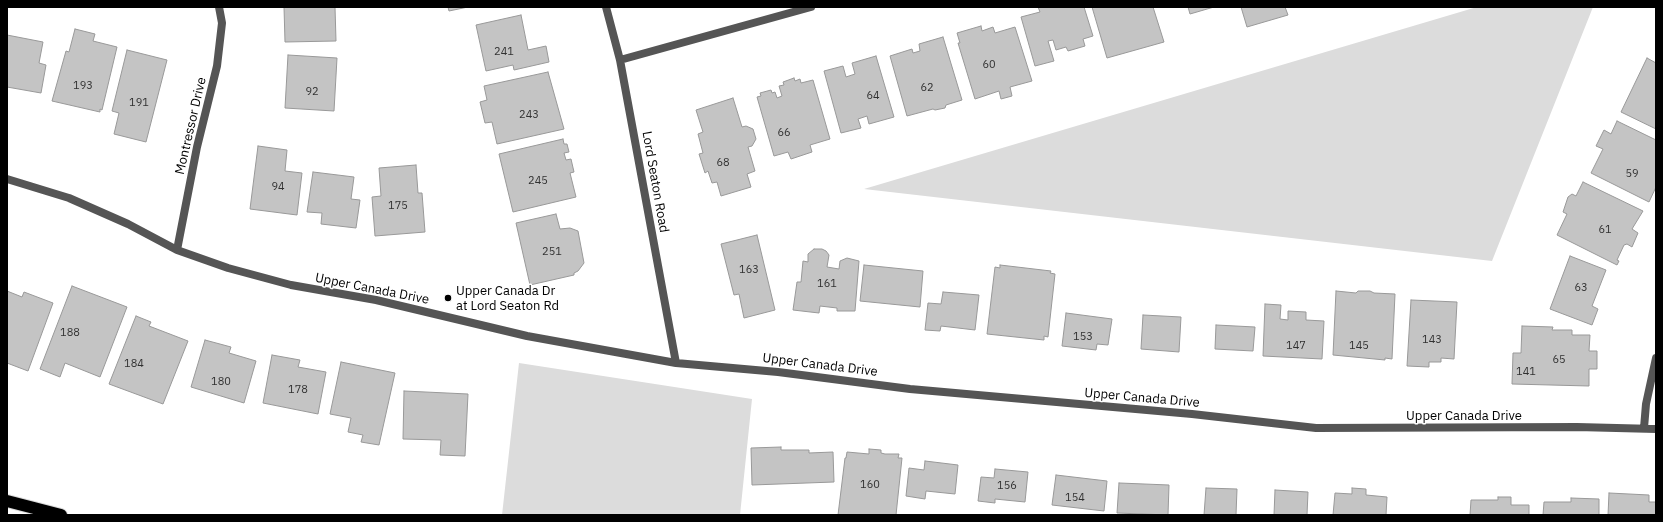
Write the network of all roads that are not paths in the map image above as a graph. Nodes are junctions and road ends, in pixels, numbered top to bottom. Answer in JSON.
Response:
{"nodes":[{"id":1,"x":219,"y":7,"type":"edge"},
{"id":2,"x":606,"y":7,"type":"edge"},
{"id":3,"x":812,"y":7,"type":"edge"},
{"id":4,"x":620,"y":60,"type":"junction"},
{"id":5,"x":7,"y":179,"type":"edge"},
{"id":6,"x":177,"y":250,"type":"junction"},
{"id":7,"x":1656,"y":358,"type":"edge"},
{"id":8,"x":676,"y":363,"type":"junction"},
{"id":9,"x":1644,"y":428,"type":"junction"},
{"id":10,"x":1656,"y":429,"type":"edge"},
{"id":11,"x":7,"y":501,"type":"edge"},
{"id":12,"x":61,"y":515,"type":"edge"}],
"edges":[{"from":1,"to":6,"type":"street","name":"Montressor Drive"},
{"from":2,"to":4,"type":"street","name":"Lord Seaton Road"},
{"from":3,"to":4,"type":"street"},
{"from":4,"to":8,"type":"street","name":"Lord Seaton Road"},
{"from":5,"to":6,"type":"street","name":"Upper Canada Drive"},
{"from":6,"to":8,"type":"street","name":"Upper Canada Drive"},
{"from":7,"to":9,"type":"street"},
{"from":8,"to":9,"type":"street","name":"Upper Canada Drive"},
{"from":9,"to":10,"type":"street","name":"Upper Canada Drive"},
{"from":11,"to":12,"type":"highway"}]}
